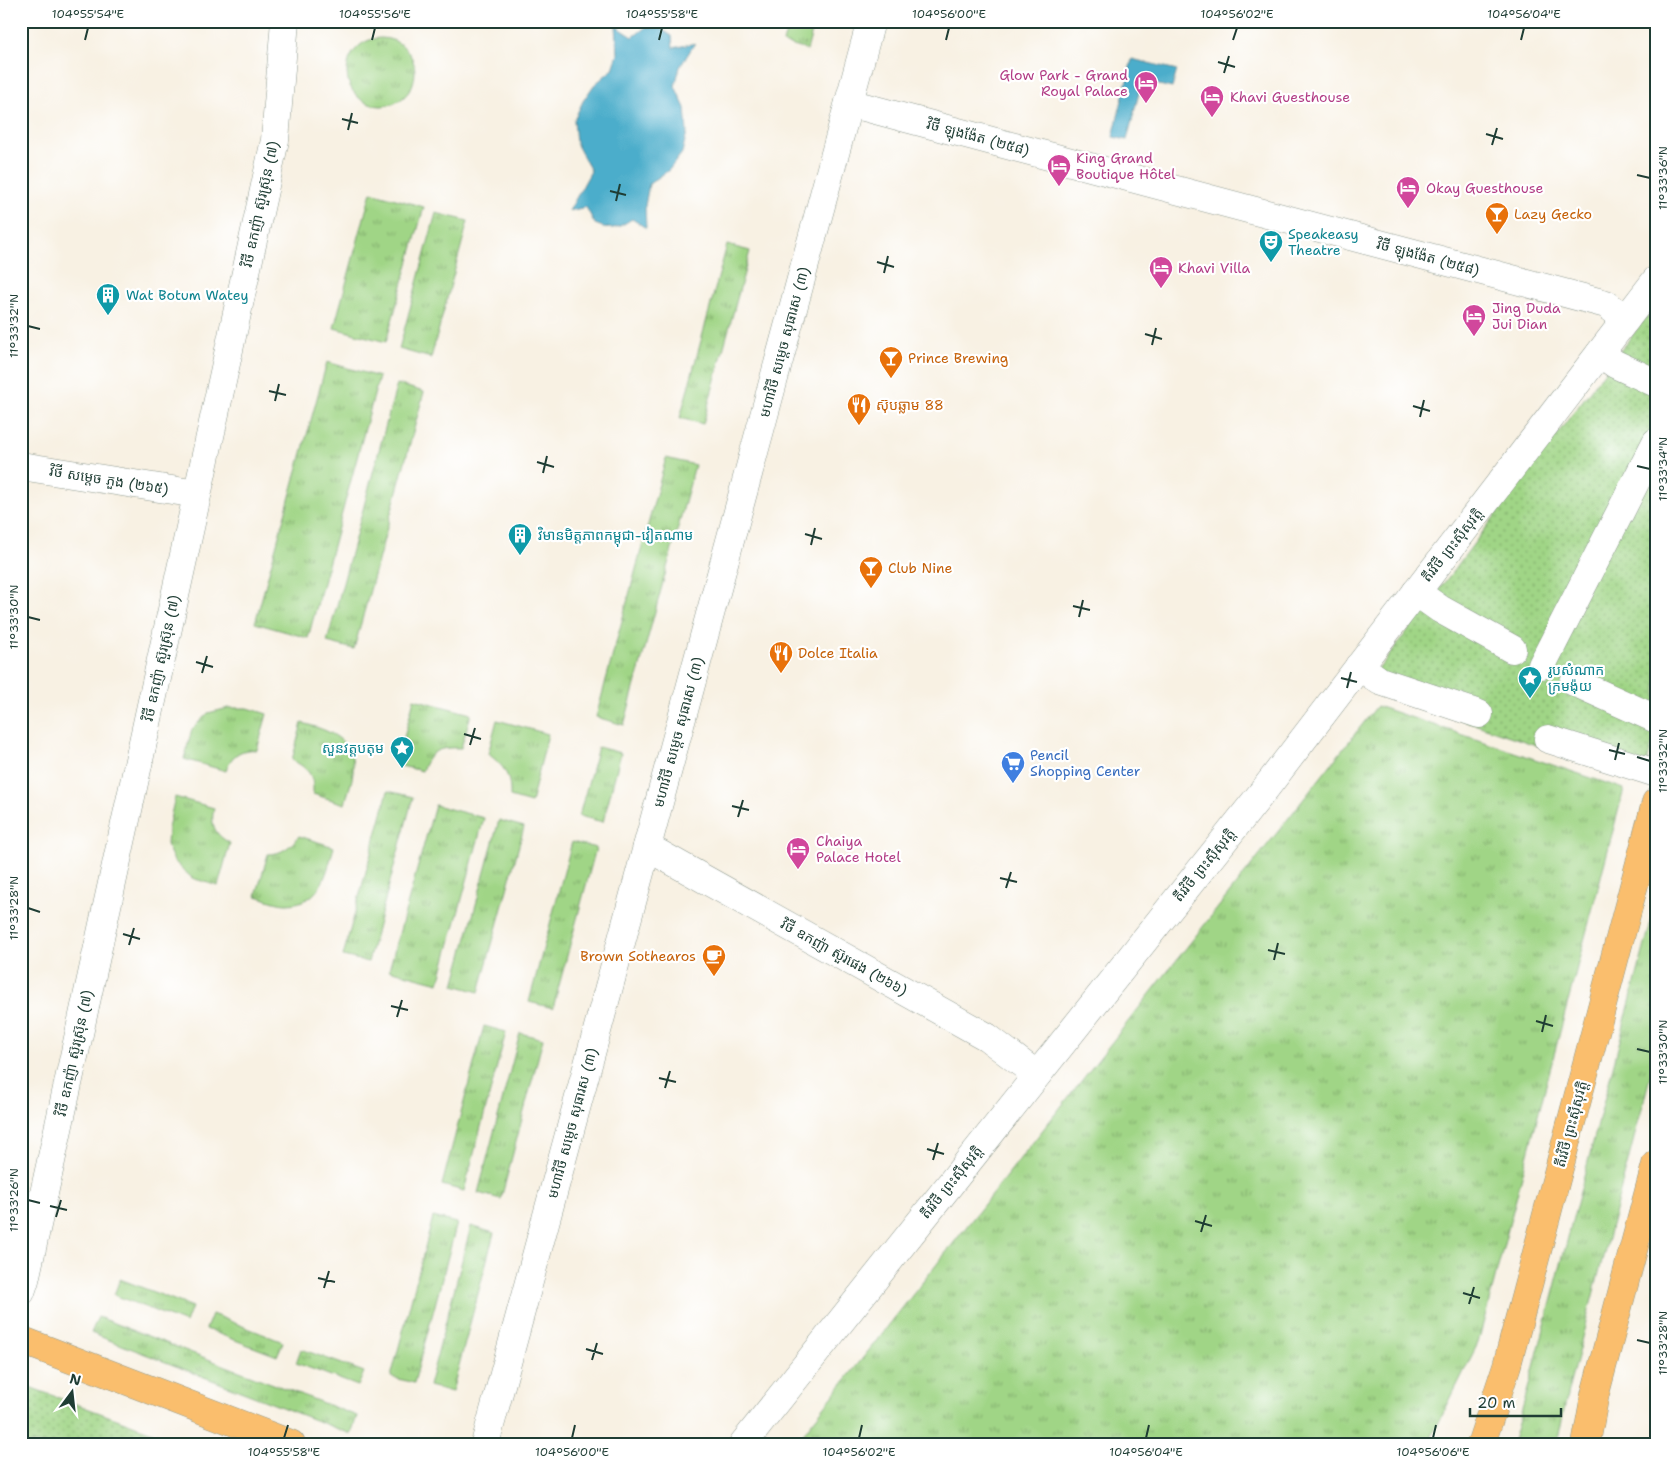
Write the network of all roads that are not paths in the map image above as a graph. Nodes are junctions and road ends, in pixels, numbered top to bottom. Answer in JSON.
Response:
{"nodes":[{"id":1,"x":285,"y":21,"type":"edge"},
{"id":2,"x":871,"y":21,"type":"edge"},
{"id":3,"x":849,"y":103,"type":"junction"},
{"id":4,"x":1656,"y":280,"type":"edge"},
{"id":5,"x":1626,"y":318,"type":"junction"},
{"id":6,"x":1600,"y":353,"type":"junction"},
{"id":7,"x":1656,"y":383,"type":"edge"},
{"id":8,"x":1656,"y":442,"type":"edge"},
{"id":9,"x":21,"y":466,"type":"edge"},
{"id":10,"x":197,"y":494,"type":"junction"},
{"id":11,"x":1416,"y":592,"type":"junction"},
{"id":12,"x":1512,"y":649,"type":"dead end"},
{"id":13,"x":1542,"y":665,"type":"dead end"},
{"id":14,"x":1359,"y":666,"type":"junction"},
{"id":15,"x":1574,"y":682,"type":"dead end"},
{"id":16,"x":1479,"y":714,"type":"dead end"},
{"id":17,"x":1656,"y":719,"type":"edge"},
{"id":18,"x":1548,"y":739,"type":"dead end"},
{"id":19,"x":1656,"y":773,"type":"edge"},
{"id":20,"x":1656,"y":802,"type":"edge"},
{"id":21,"x":647,"y":847,"type":"junction"},
{"id":22,"x":1037,"y":1075,"type":"junction"},
{"id":23,"x":1656,"y":1164,"type":"edge"},
{"id":24,"x":21,"y":1292,"type":"edge"},
{"id":25,"x":21,"y":1340,"type":"edge"},
{"id":26,"x":291,"y":1444,"type":"edge"},
{"id":27,"x":485,"y":1444,"type":"edge"},
{"id":28,"x":743,"y":1444,"type":"edge"},
{"id":29,"x":1482,"y":1444,"type":"edge"},
{"id":30,"x":1586,"y":1444,"type":"edge"}],
"edges":[{"from":1,"to":10,"type":"street","name":"វិថី ឧកញ៉ា ស៊ួរស៊្រុន (៧)"},
{"from":2,"to":3,"type":"street","name":"មហាវិថី សម្តេច សុធារស (៣)"},
{"from":3,"to":5,"type":"street","name":"វិថី ឡុងង៉ែត (២៥៨)"},
{"from":3,"to":21,"type":"street","name":"មហាវិថី សម្តេច សុធារស (៣)"},
{"from":4,"to":5,"type":"street","name":"តីរវិថី ព្រះស៊ីសុវត្តិ"},
{"from":5,"to":6,"type":"street","name":"តីរវិថី ព្រះស៊ីសុវត្តិ"},
{"from":6,"to":7,"type":"street"},
{"from":6,"to":11,"type":"street","name":"តីរវិថី ព្រះស៊ីសុវត្តិ"},
{"from":8,"to":13,"type":"street"},
{"from":9,"to":10,"type":"street","name":"វិថី សម្តេច ភួង (២៦៥)"},
{"from":10,"to":24,"type":"street","name":"វិថី ឧកញ៉ា ស៊ួរស៊្រុន (៧)"},
{"from":11,"to":12,"type":"street"},
{"from":11,"to":14,"type":"street","name":"តីរវិថី ព្រះស៊ីសុវត្តិ"},
{"from":14,"to":16,"type":"street"},
{"from":14,"to":22,"type":"street","name":"តីរវិថី ព្រះស៊ីសុវត្តិ"},
{"from":15,"to":17,"type":"street"},
{"from":18,"to":19,"type":"street"},
{"from":20,"to":29,"type":"main road","name":"តីរវិថី ព្រះស៊ីសុវត្តិ"},
{"from":21,"to":22,"type":"street","name":"វិថី ឧកញ៉ា ស៊ួរផេង (២៦៦)"},
{"from":21,"to":27,"type":"street","name":"មហាវិថី សម្តេច សុធារស (៣)"},
{"from":22,"to":28,"type":"street","name":"តីរវិថី ព្រះស៊ីសុវត្តិ"},
{"from":23,"to":30,"type":"main road"},
{"from":25,"to":26,"type":"main road"}]}
